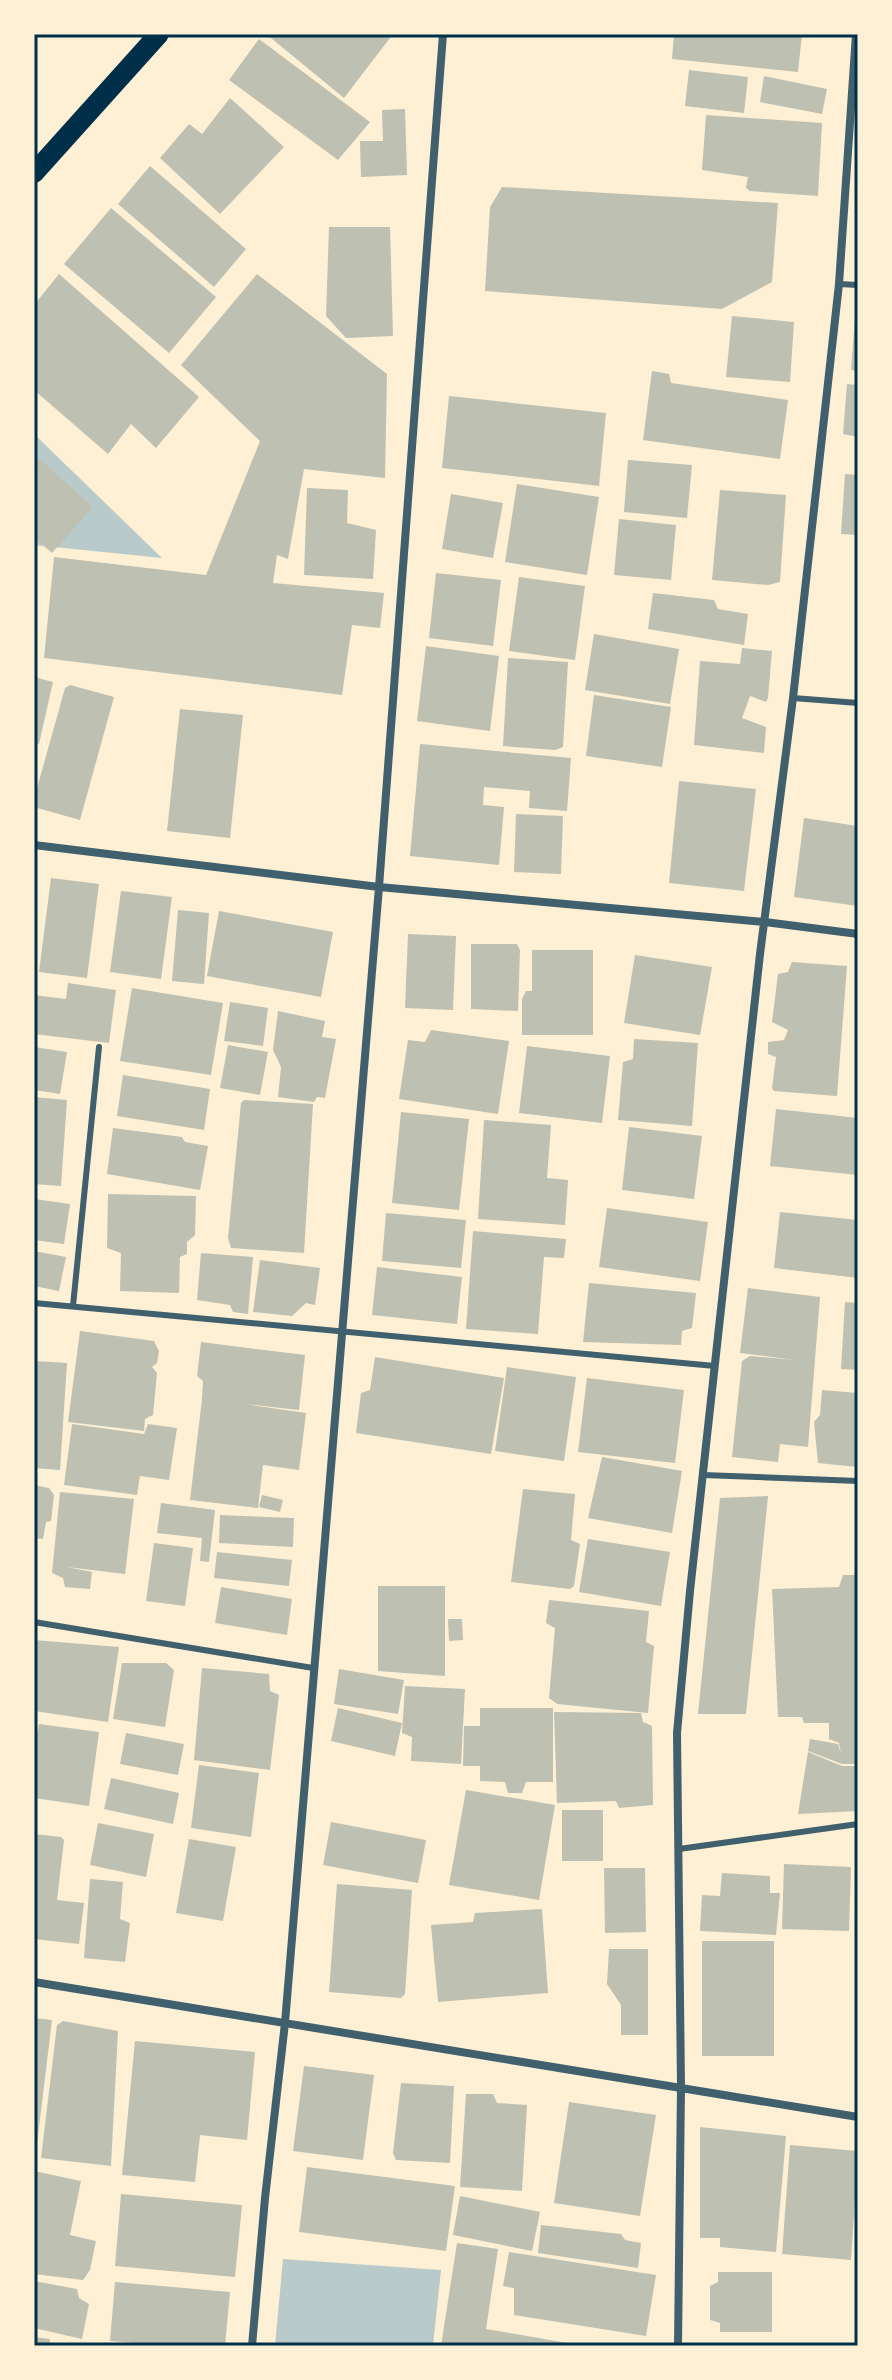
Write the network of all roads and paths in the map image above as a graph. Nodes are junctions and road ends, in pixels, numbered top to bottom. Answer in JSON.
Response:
{"nodes":[{"id":1,"x":159,"y":34,"type":"edge"},
{"id":2,"x":443,"y":34,"type":"edge"},
{"id":3,"x":856,"y":34,"type":"edge"},
{"id":4,"x":34,"y":173,"type":"edge"},
{"id":5,"x":839,"y":284,"type":"junction"},
{"id":6,"x":858,"y":285,"type":"edge"},
{"id":7,"x":793,"y":698,"type":"junction"},
{"id":8,"x":858,"y":703,"type":"edge"},
{"id":9,"x":34,"y":845,"type":"edge"},
{"id":10,"x":379,"y":887,"type":"junction"},
{"id":11,"x":765,"y":922,"type":"junction"},
{"id":12,"x":858,"y":934,"type":"edge"},
{"id":13,"x":99,"y":1047,"type":"dead end"},
{"id":14,"x":34,"y":1303,"type":"edge"},
{"id":15,"x":73,"y":1306,"type":"junction"},
{"id":16,"x":341,"y":1331,"type":"junction"},
{"id":17,"x":716,"y":1366,"type":"junction"},
{"id":18,"x":703,"y":1475,"type":"junction"},
{"id":19,"x":858,"y":1481,"type":"edge"},
{"id":20,"x":34,"y":1622,"type":"edge"},
{"id":21,"x":313,"y":1668,"type":"junction"},
{"id":22,"x":858,"y":1824,"type":"edge"},
{"id":23,"x":679,"y":1849,"type":"junction"},
{"id":24,"x":34,"y":1982,"type":"edge"},
{"id":25,"x":285,"y":2023,"type":"junction"},
{"id":26,"x":681,"y":2087,"type":"junction"},
{"id":27,"x":858,"y":2117,"type":"edge"},
{"id":28,"x":252,"y":2346,"type":"edge"},
{"id":29,"x":678,"y":2346,"type":"edge"}],
"edges":[{"from":1,"to":4,"type":"main road"},
{"from":2,"to":10,"type":"street"},
{"from":3,"to":5,"type":"street"},
{"from":5,"to":6,"type":"lane"},
{"from":5,"to":7,"type":"street"},
{"from":7,"to":8,"type":"lane"},
{"from":7,"to":11,"type":"street"},
{"from":9,"to":10,"type":"street"},
{"from":10,"to":11,"type":"street"},
{"from":10,"to":16,"type":"street"},
{"from":11,"to":12,"type":"street"},
{"from":11,"to":17,"type":"street"},
{"from":13,"to":15,"type":"lane"},
{"from":14,"to":15,"type":"lane"},
{"from":15,"to":16,"type":"lane"},
{"from":16,"to":17,"type":"lane"},
{"from":16,"to":21,"type":"street"},
{"from":17,"to":18,"type":"street"},
{"from":18,"to":19,"type":"lane"},
{"from":18,"to":23,"type":"street"},
{"from":20,"to":21,"type":"lane"},
{"from":21,"to":25,"type":"street"},
{"from":22,"to":23,"type":"lane"},
{"from":23,"to":26,"type":"street"},
{"from":24,"to":25,"type":"street"},
{"from":25,"to":26,"type":"street"},
{"from":25,"to":28,"type":"street"},
{"from":26,"to":27,"type":"street"},
{"from":26,"to":29,"type":"street"}]}
